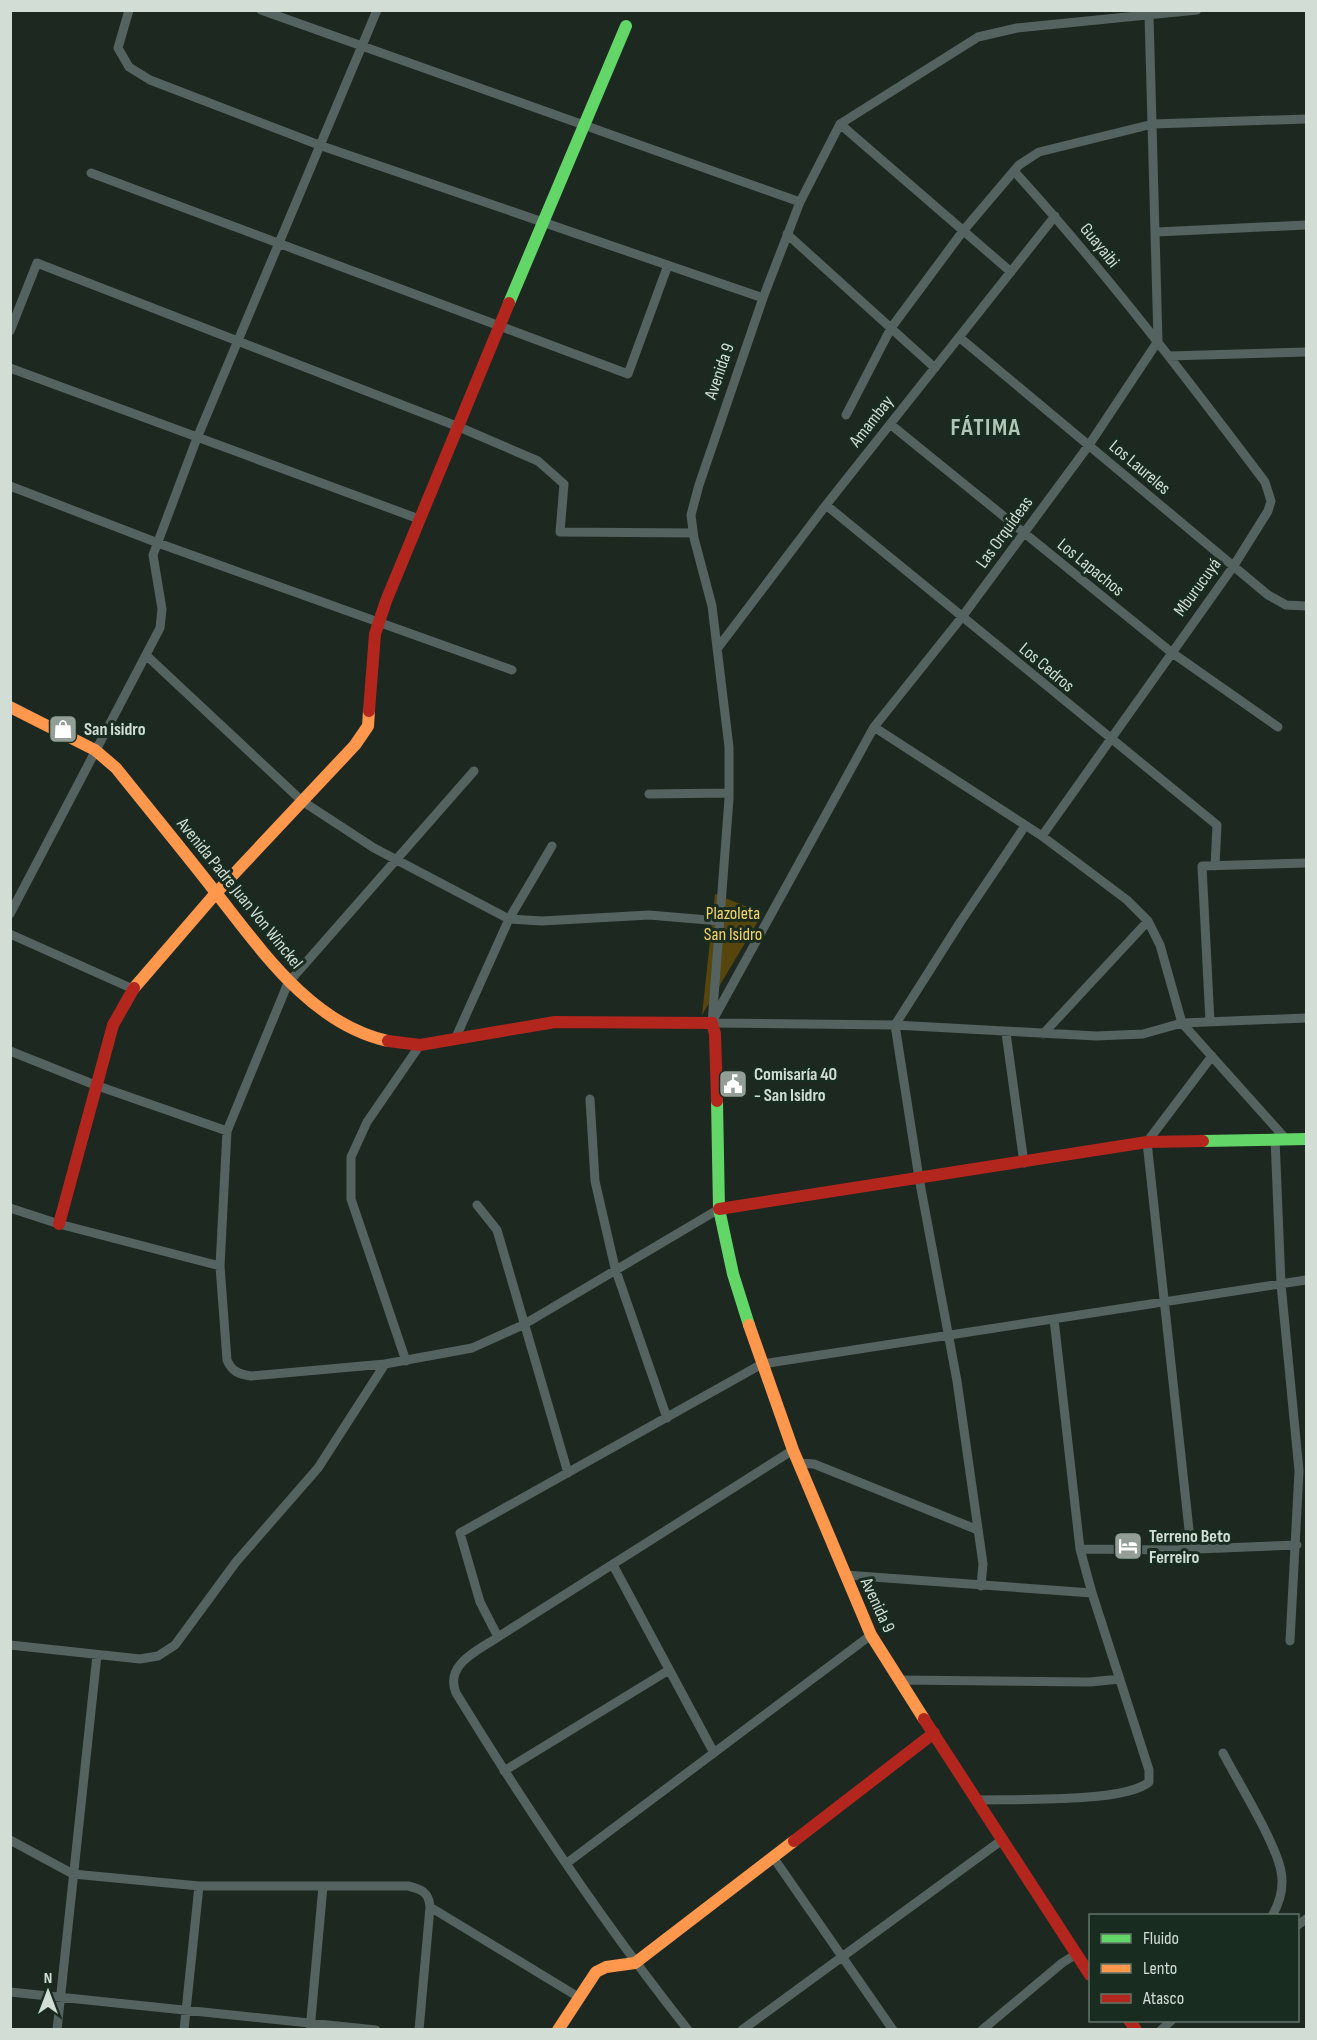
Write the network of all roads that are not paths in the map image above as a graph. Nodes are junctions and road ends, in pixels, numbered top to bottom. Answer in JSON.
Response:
{"nodes":[{"id":1,"x":129,"y":10,"type":"edge"},
{"id":2,"x":261,"y":10,"type":"edge"},
{"id":3,"x":377,"y":10,"type":"edge"},
{"id":4,"x":1197,"y":10,"type":"edge"},
{"id":5,"x":1149,"y":15,"type":"junction"},
{"id":6,"x":626,"y":26,"type":"dead end"},
{"id":7,"x":361,"y":48,"type":"junction"},
{"id":8,"x":1306,"y":119,"type":"edge"},
{"id":9,"x":840,"y":124,"type":"junction"},
{"id":10,"x":1153,"y":124,"type":"junction"},
{"id":11,"x":582,"y":125,"type":"junction"},
{"id":12,"x":319,"y":145,"type":"junction"},
{"id":13,"x":1014,"y":171,"type":"junction"},
{"id":14,"x":91,"y":173,"type":"dead end"},
{"id":15,"x":800,"y":202,"type":"junction"},
{"id":16,"x":1055,"y":216,"type":"junction"},
{"id":17,"x":543,"y":221,"type":"junction"},
{"id":18,"x":1306,"y":225,"type":"edge"},
{"id":19,"x":963,"y":231,"type":"junction"},
{"id":20,"x":1157,"y":232,"type":"junction"},
{"id":21,"x":787,"y":234,"type":"junction"},
{"id":22,"x":279,"y":242,"type":"junction"},
{"id":23,"x":668,"y":265,"type":"junction"},
{"id":24,"x":1011,"y":272,"type":"junction"},
{"id":25,"x":763,"y":298,"type":"junction"},
{"id":26,"x":502,"y":325,"type":"junction"},
{"id":27,"x":891,"y":328,"type":"junction"},
{"id":28,"x":10,"y":330,"type":"edge"},
{"id":29,"x":959,"y":337,"type":"junction"},
{"id":30,"x":1158,"y":341,"type":"junction"},
{"id":31,"x":239,"y":342,"type":"junction"},
{"id":32,"x":1306,"y":352,"type":"edge"},
{"id":33,"x":1169,"y":356,"type":"junction"},
{"id":34,"x":10,"y":368,"type":"edge"},
{"id":35,"x":935,"y":368,"type":"junction"},
{"id":36,"x":846,"y":415,"type":"dead end"},
{"id":37,"x":890,"y":424,"type":"junction"},
{"id":38,"x":459,"y":427,"type":"junction"},
{"id":39,"x":197,"y":438,"type":"junction"},
{"id":40,"x":1089,"y":445,"type":"junction"},
{"id":41,"x":10,"y":486,"type":"edge"},
{"id":42,"x":826,"y":506,"type":"junction"},
{"id":43,"x":419,"y":519,"type":"junction"},
{"id":44,"x":693,"y":533,"type":"junction"},
{"id":45,"x":1023,"y":533,"type":"junction"},
{"id":46,"x":158,"y":543,"type":"junction"},
{"id":47,"x":1233,"y":567,"type":"junction"},
{"id":48,"x":1306,"y":606,"type":"edge"},
{"id":49,"x":962,"y":617,"type":"junction"},
{"id":50,"x":379,"y":621,"type":"junction"},
{"id":51,"x":717,"y":649,"type":"junction"},
{"id":52,"x":1171,"y":652,"type":"junction"},
{"id":53,"x":147,"y":656,"type":"junction"},
{"id":54,"x":512,"y":670,"type":"dead end"},
{"id":55,"x":10,"y":706,"type":"edge"},
{"id":56,"x":874,"y":727,"type":"junction"},
{"id":57,"x":1278,"y":728,"type":"dead end"},
{"id":58,"x":1109,"y":740,"type":"junction"},
{"id":59,"x":95,"y":750,"type":"junction"},
{"id":60,"x":474,"y":771,"type":"dead end"},
{"id":61,"x":729,"y":793,"type":"junction"},
{"id":62,"x":649,"y":794,"type":"dead end"},
{"id":63,"x":302,"y":801,"type":"junction"},
{"id":64,"x":1025,"y":826,"type":"junction"},
{"id":65,"x":1042,"y":836,"type":"junction"},
{"id":66,"x":552,"y":846,"type":"dead end"},
{"id":67,"x":396,"y":860,"type":"junction"},
{"id":68,"x":1306,"y":863,"type":"edge"},
{"id":69,"x":1215,"y":866,"type":"junction"},
{"id":70,"x":216,"y":893,"type":"junction"},
{"id":71,"x":10,"y":914,"type":"edge"},
{"id":72,"x":509,"y":919,"type":"junction"},
{"id":73,"x":720,"y":921,"type":"junction"},
{"id":74,"x":1148,"y":921,"type":"junction"},
{"id":75,"x":10,"y":934,"type":"edge"},
{"id":76,"x":288,"y":983,"type":"junction"},
{"id":77,"x":133,"y":989,"type":"junction"},
{"id":78,"x":1306,"y":1018,"type":"edge"},
{"id":79,"x":1210,"y":1022,"type":"junction"},
{"id":80,"x":712,"y":1023,"type":"junction"},
{"id":81,"x":1182,"y":1023,"type":"junction"},
{"id":82,"x":896,"y":1025,"type":"junction"},
{"id":83,"x":1006,"y":1032,"type":"junction"},
{"id":84,"x":1043,"y":1034,"type":"junction"},
{"id":85,"x":456,"y":1037,"type":"junction"},
{"id":86,"x":420,"y":1045,"type":"junction"},
{"id":87,"x":10,"y":1050,"type":"edge"},
{"id":88,"x":1212,"y":1056,"type":"junction"},
{"id":89,"x":95,"y":1085,"type":"junction"},
{"id":90,"x":591,"y":1099,"type":"dead end"},
{"id":91,"x":228,"y":1131,"type":"junction"},
{"id":92,"x":1280,"y":1138,"type":"junction"},
{"id":93,"x":1306,"y":1139,"type":"edge"},
{"id":94,"x":1147,"y":1142,"type":"junction"},
{"id":95,"x":1024,"y":1162,"type":"junction"},
{"id":96,"x":919,"y":1178,"type":"junction"},
{"id":97,"x":477,"y":1206,"type":"dead end"},
{"id":98,"x":10,"y":1208,"type":"edge"},
{"id":99,"x":719,"y":1209,"type":"junction"},
{"id":100,"x":59,"y":1224,"type":"junction"},
{"id":101,"x":220,"y":1266,"type":"junction"},
{"id":102,"x":615,"y":1268,"type":"junction"},
{"id":103,"x":1306,"y":1280,"type":"edge"},
{"id":104,"x":1281,"y":1284,"type":"junction"},
{"id":105,"x":1164,"y":1300,"type":"junction"},
{"id":106,"x":1054,"y":1319,"type":"junction"},
{"id":107,"x":523,"y":1325,"type":"junction"},
{"id":108,"x":947,"y":1335,"type":"junction"},
{"id":109,"x":406,"y":1361,"type":"junction"},
{"id":110,"x":385,"y":1364,"type":"junction"},
{"id":111,"x":762,"y":1364,"type":"junction"},
{"id":112,"x":667,"y":1418,"type":"junction"},
{"id":113,"x":793,"y":1450,"type":"junction"},
{"id":114,"x":799,"y":1464,"type":"junction"},
{"id":115,"x":568,"y":1473,"type":"junction"},
{"id":116,"x":978,"y":1530,"type":"junction"},
{"id":117,"x":1297,"y":1545,"type":"junction"},
{"id":118,"x":1191,"y":1548,"type":"junction"},
{"id":119,"x":1080,"y":1549,"type":"junction"},
{"id":120,"x":612,"y":1565,"type":"junction"},
{"id":121,"x":845,"y":1575,"type":"junction"},
{"id":122,"x":981,"y":1586,"type":"junction"},
{"id":123,"x":1092,"y":1593,"type":"junction"},
{"id":124,"x":871,"y":1635,"type":"junction"},
{"id":125,"x":498,"y":1637,"type":"junction"},
{"id":126,"x":1290,"y":1641,"type":"dead end"},
{"id":127,"x":10,"y":1645,"type":"edge"},
{"id":128,"x":97,"y":1655,"type":"junction"},
{"id":129,"x":669,"y":1670,"type":"junction"},
{"id":130,"x":1120,"y":1679,"type":"junction"},
{"id":131,"x":898,"y":1680,"type":"junction"},
{"id":132,"x":934,"y":1733,"type":"junction"},
{"id":133,"x":714,"y":1753,"type":"junction"},
{"id":134,"x":1223,"y":1753,"type":"dead end"},
{"id":135,"x":504,"y":1771,"type":"junction"},
{"id":136,"x":976,"y":1800,"type":"junction"},
{"id":137,"x":10,"y":1840,"type":"edge"},
{"id":138,"x":1002,"y":1840,"type":"junction"},
{"id":139,"x":773,"y":1857,"type":"junction"},
{"id":140,"x":567,"y":1863,"type":"junction"},
{"id":141,"x":73,"y":1874,"type":"junction"},
{"id":142,"x":199,"y":1886,"type":"junction"},
{"id":143,"x":323,"y":1886,"type":"junction"},
{"id":144,"x":430,"y":1907,"type":"junction"},
{"id":145,"x":1273,"y":1914,"type":"edge"},
{"id":146,"x":1075,"y":1955,"type":"junction"},
{"id":147,"x":844,"y":1957,"type":"junction"},
{"id":148,"x":635,"y":1963,"type":"junction"},
{"id":149,"x":1089,"y":1974,"type":"edge"},
{"id":150,"x":10,"y":1992,"type":"edge"},
{"id":151,"x":60,"y":1996,"type":"junction"},
{"id":152,"x":580,"y":1998,"type":"junction"},
{"id":153,"x":187,"y":2009,"type":"junction"},
{"id":154,"x":311,"y":2025,"type":"edge"},
{"id":155,"x":685,"y":2028,"type":"edge"},
{"id":156,"x":57,"y":2030,"type":"edge"},
{"id":157,"x":184,"y":2030,"type":"edge"},
{"id":158,"x":376,"y":2030,"type":"edge"},
{"id":159,"x":419,"y":2030,"type":"edge"},
{"id":160,"x":558,"y":2030,"type":"edge"},
{"id":161,"x":742,"y":2030,"type":"edge"},
{"id":162,"x":893,"y":2030,"type":"edge"},
{"id":163,"x":982,"y":2030,"type":"edge"}],
"edges":[{"from":1,"to":12,"type":"street"},
{"from":2,"to":7,"type":"street"},
{"from":3,"to":7,"type":"street"},
{"from":4,"to":5,"type":"street"},
{"from":5,"to":9,"type":"street"},
{"from":5,"to":10,"type":"street"},
{"from":6,"to":11,"type":"main road"},
{"from":7,"to":11,"type":"street"},
{"from":7,"to":12,"type":"street"},
{"from":8,"to":10,"type":"street"},
{"from":9,"to":15,"type":"street","name":"Avenida 9"},
{"from":9,"to":19,"type":"street"},
{"from":10,"to":13,"type":"street"},
{"from":10,"to":20,"type":"street"},
{"from":11,"to":15,"type":"street"},
{"from":11,"to":17,"type":"main road"},
{"from":12,"to":17,"type":"street"},
{"from":12,"to":22,"type":"street"},
{"from":13,"to":16,"type":"street","name":"Guayaibi"},
{"from":13,"to":19,"type":"street"},
{"from":14,"to":22,"type":"street"},
{"from":15,"to":21,"type":"street","name":"Avenida 9"},
{"from":16,"to":24,"type":"street","name":"Amambay"},
{"from":16,"to":30,"type":"street","name":"Guayaibi"},
{"from":17,"to":23,"type":"street"},
{"from":17,"to":26,"type":"main road"},
{"from":18,"to":20,"type":"street"},
{"from":19,"to":24,"type":"street"},
{"from":19,"to":27,"type":"street"},
{"from":20,"to":30,"type":"street"},
{"from":21,"to":25,"type":"street","name":"Avenida 9"},
{"from":21,"to":27,"type":"street"},
{"from":22,"to":26,"type":"street"},
{"from":22,"to":31,"type":"street"},
{"from":23,"to":25,"type":"street"},
{"from":23,"to":26,"type":"street"},
{"from":24,"to":29,"type":"street","name":"Amambay"},
{"from":25,"to":44,"type":"street","name":"Avenida 9"},
{"from":26,"to":38,"type":"main road"},
{"from":27,"to":35,"type":"street"},
{"from":27,"to":36,"type":"street"},
{"from":28,"to":31,"type":"street"},
{"from":29,"to":35,"type":"street","name":"Amambay"},
{"from":29,"to":40,"type":"street","name":"Los Laureles"},
{"from":30,"to":33,"type":"street","name":"Guayaibi"},
{"from":30,"to":40,"type":"street","name":"Las Orquídeas"},
{"from":31,"to":38,"type":"street"},
{"from":31,"to":39,"type":"street"},
{"from":32,"to":33,"type":"street"},
{"from":33,"to":47,"type":"street","name":"Mburucuyá"},
{"from":34,"to":39,"type":"street"},
{"from":35,"to":37,"type":"street","name":"Amambay"},
{"from":37,"to":42,"type":"street","name":"Amambay"},
{"from":37,"to":45,"type":"street","name":"Los Lapachos"},
{"from":38,"to":43,"type":"main road"},
{"from":38,"to":44,"type":"street"},
{"from":39,"to":43,"type":"street"},
{"from":39,"to":46,"type":"street"},
{"from":40,"to":45,"type":"street","name":"Las Orquídeas"},
{"from":40,"to":47,"type":"street","name":"Los Laureles"},
{"from":41,"to":46,"type":"street"},
{"from":42,"to":49,"type":"street","name":"Los Cedros"},
{"from":42,"to":51,"type":"street","name":"Amambay"},
{"from":43,"to":50,"type":"main road"},
{"from":44,"to":51,"type":"street","name":"Avenida 9"},
{"from":45,"to":49,"type":"street","name":"Las Orquídeas"},
{"from":45,"to":52,"type":"street","name":"Los Lapachos"},
{"from":46,"to":50,"type":"street"},
{"from":46,"to":53,"type":"street"},
{"from":47,"to":48,"type":"street","name":"Los Laureles"},
{"from":47,"to":52,"type":"street","name":"Mburucuyá"},
{"from":49,"to":56,"type":"street","name":"Las Orquídeas"},
{"from":49,"to":58,"type":"street","name":"Los Cedros"},
{"from":50,"to":54,"type":"street"},
{"from":50,"to":63,"type":"main road"},
{"from":51,"to":61,"type":"street","name":"Avenida 9"},
{"from":52,"to":57,"type":"street","name":"Los Lapachos"},
{"from":52,"to":58,"type":"street","name":"Mburucuyá"},
{"from":53,"to":59,"type":"street"},
{"from":53,"to":63,"type":"street"},
{"from":55,"to":59,"type":"main road","name":"Avenida Padre Juan Von Winckel"},
{"from":56,"to":64,"type":"street"},
{"from":56,"to":80,"type":"street","name":"Las Orquídeas"},
{"from":58,"to":65,"type":"street","name":"Mburucuyá"},
{"from":58,"to":69,"type":"street","name":"Los Cedros"},
{"from":59,"to":70,"type":"main road","name":"Avenida Padre Juan Von Winckel"},
{"from":59,"to":71,"type":"street"},
{"from":60,"to":67,"type":"street"},
{"from":61,"to":62,"type":"street"},
{"from":61,"to":73,"type":"street","name":"Avenida 9"},
{"from":63,"to":67,"type":"street"},
{"from":63,"to":70,"type":"main road"},
{"from":64,"to":65,"type":"street"},
{"from":64,"to":82,"type":"street"},
{"from":65,"to":74,"type":"street"},
{"from":66,"to":72,"type":"street"},
{"from":67,"to":72,"type":"street"},
{"from":67,"to":76,"type":"street"},
{"from":68,"to":69,"type":"street"},
{"from":69,"to":79,"type":"street"},
{"from":70,"to":76,"type":"main road","name":"Avenida Padre Juan Von Winckel"},
{"from":70,"to":77,"type":"main road"},
{"from":72,"to":73,"type":"street"},
{"from":72,"to":85,"type":"street"},
{"from":73,"to":80,"type":"street","name":"Avenida 9"},
{"from":74,"to":81,"type":"street"},
{"from":74,"to":84,"type":"street"},
{"from":75,"to":77,"type":"street"},
{"from":76,"to":86,"type":"main road","name":"Avenida Padre Juan Von Winckel"},
{"from":76,"to":91,"type":"street"},
{"from":77,"to":89,"type":"main road"},
{"from":78,"to":79,"type":"street"},
{"from":79,"to":81,"type":"street"},
{"from":80,"to":82,"type":"street"},
{"from":80,"to":85,"type":"main road","name":"Avenida Padre Juan Von Winckel"},
{"from":80,"to":99,"type":"main road"},
{"from":81,"to":84,"type":"street"},
{"from":81,"to":88,"type":"street"},
{"from":82,"to":83,"type":"street"},
{"from":82,"to":96,"type":"street"},
{"from":83,"to":84,"type":"street"},
{"from":83,"to":95,"type":"street"},
{"from":85,"to":86,"type":"main road","name":"Avenida Padre Juan Von Winckel"},
{"from":86,"to":109,"type":"street"},
{"from":87,"to":89,"type":"street"},
{"from":88,"to":92,"type":"street"},
{"from":88,"to":94,"type":"street"},
{"from":89,"to":91,"type":"street"},
{"from":89,"to":100,"type":"main road"},
{"from":90,"to":102,"type":"street"},
{"from":91,"to":101,"type":"street"},
{"from":92,"to":93,"type":"main road"},
{"from":92,"to":94,"type":"main road"},
{"from":92,"to":104,"type":"street"},
{"from":94,"to":95,"type":"main road"},
{"from":94,"to":105,"type":"street"},
{"from":95,"to":96,"type":"main road"},
{"from":96,"to":99,"type":"main road"},
{"from":96,"to":108,"type":"street"},
{"from":97,"to":107,"type":"street"},
{"from":98,"to":100,"type":"street"},
{"from":99,"to":102,"type":"street"},
{"from":99,"to":111,"type":"main road","name":"Avenida 9"},
{"from":100,"to":101,"type":"street"},
{"from":101,"to":110,"type":"street"},
{"from":102,"to":107,"type":"street"},
{"from":102,"to":112,"type":"street"},
{"from":103,"to":104,"type":"street"},
{"from":104,"to":105,"type":"street"},
{"from":104,"to":117,"type":"street"},
{"from":105,"to":106,"type":"street"},
{"from":105,"to":118,"type":"street"},
{"from":106,"to":108,"type":"street"},
{"from":106,"to":119,"type":"street"},
{"from":107,"to":109,"type":"street"},
{"from":107,"to":115,"type":"street"},
{"from":108,"to":111,"type":"street"},
{"from":108,"to":116,"type":"street"},
{"from":109,"to":110,"type":"street"},
{"from":110,"to":128,"type":"street"},
{"from":111,"to":112,"type":"street"},
{"from":111,"to":113,"type":"main road","name":"Avenida 9"},
{"from":112,"to":115,"type":"street"},
{"from":113,"to":114,"type":"main road","name":"Avenida 9"},
{"from":113,"to":120,"type":"street"},
{"from":114,"to":116,"type":"street"},
{"from":114,"to":121,"type":"main road","name":"Avenida 9"},
{"from":115,"to":125,"type":"street"},
{"from":116,"to":122,"type":"street"},
{"from":117,"to":118,"type":"street"},
{"from":117,"to":126,"type":"street"},
{"from":118,"to":119,"type":"street"},
{"from":119,"to":123,"type":"street"},
{"from":120,"to":125,"type":"street"},
{"from":120,"to":129,"type":"street"},
{"from":121,"to":122,"type":"street"},
{"from":121,"to":124,"type":"main road","name":"Avenida 9"},
{"from":122,"to":123,"type":"street"},
{"from":123,"to":130,"type":"street"},
{"from":124,"to":131,"type":"main road","name":"Avenida 9"},
{"from":124,"to":133,"type":"street"},
{"from":125,"to":135,"type":"street"},
{"from":127,"to":128,"type":"street"},
{"from":128,"to":141,"type":"street"},
{"from":129,"to":133,"type":"street"},
{"from":129,"to":135,"type":"street"},
{"from":130,"to":131,"type":"street"},
{"from":130,"to":136,"type":"street"},
{"from":131,"to":132,"type":"main road","name":"Avenida 9"},
{"from":132,"to":136,"type":"main road","name":"Avenida 9"},
{"from":132,"to":139,"type":"main road"},
{"from":133,"to":140,"type":"street"},
{"from":134,"to":145,"type":"street"},
{"from":135,"to":140,"type":"street"},
{"from":136,"to":138,"type":"main road","name":"Avenida 9"},
{"from":137,"to":141,"type":"street"},
{"from":138,"to":146,"type":"main road","name":"Avenida 9"},
{"from":138,"to":147,"type":"street"},
{"from":139,"to":147,"type":"street"},
{"from":139,"to":148,"type":"main road"},
{"from":140,"to":148,"type":"street"},
{"from":141,"to":142,"type":"street"},
{"from":141,"to":151,"type":"street"},
{"from":142,"to":143,"type":"street"},
{"from":142,"to":153,"type":"street"},
{"from":143,"to":144,"type":"street"},
{"from":143,"to":154,"type":"street"},
{"from":144,"to":152,"type":"street"},
{"from":144,"to":159,"type":"street"},
{"from":146,"to":149,"type":"main road","name":"Avenida 9"},
{"from":146,"to":163,"type":"street"},
{"from":147,"to":161,"type":"street"},
{"from":147,"to":162,"type":"street"},
{"from":148,"to":152,"type":"main road"},
{"from":148,"to":155,"type":"street"},
{"from":150,"to":151,"type":"street"},
{"from":151,"to":153,"type":"street"},
{"from":151,"to":156,"type":"street"},
{"from":152,"to":160,"type":"main road"},
{"from":153,"to":154,"type":"street"},
{"from":153,"to":157,"type":"street"},
{"from":154,"to":158,"type":"street"}]}
